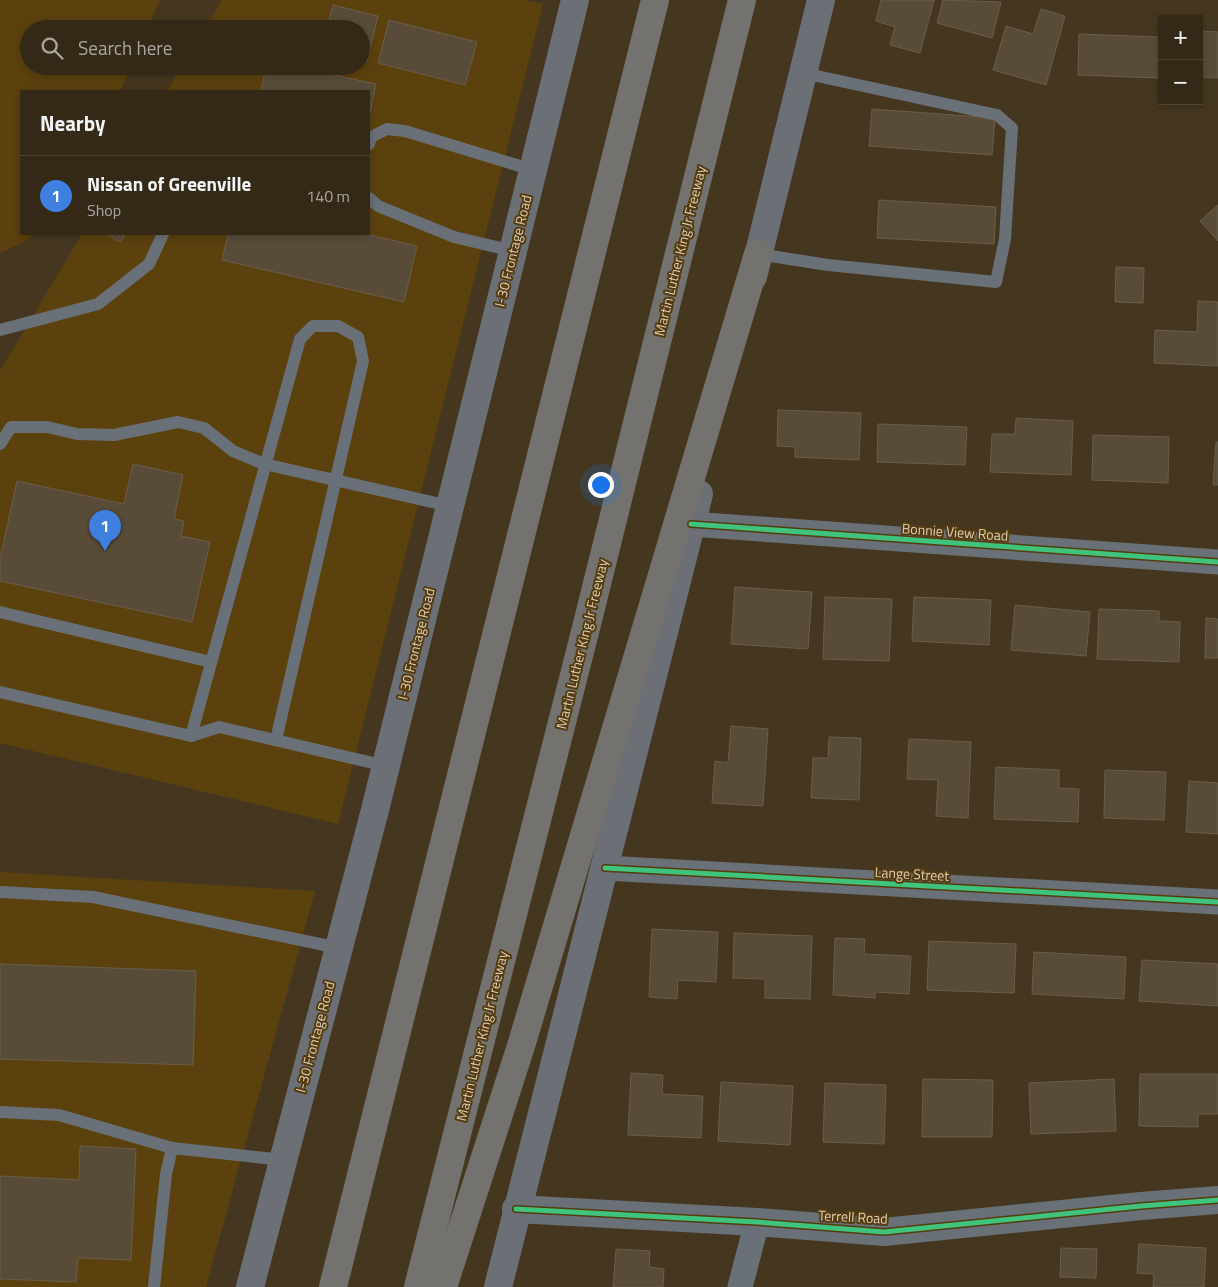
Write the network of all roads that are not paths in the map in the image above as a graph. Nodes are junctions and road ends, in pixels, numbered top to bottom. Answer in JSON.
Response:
{"nodes":[{"id":1,"x":575,"y":0,"type":"edge"},
{"id":2,"x":646,"y":0,"type":"edge"},
{"id":3,"x":655,"y":0,"type":"edge"},
{"id":4,"x":742,"y":0,"type":"edge"},
{"id":5,"x":821,"y":0,"type":"edge"},
{"id":6,"x":803,"y":73,"type":"junction"},
{"id":7,"x":622,"y":132,"type":"junction"},
{"id":8,"x":370,"y":139,"type":"edge"},
{"id":9,"x":533,"y":170,"type":"junction"},
{"id":10,"x":370,"y":199,"type":"edge"},
{"id":11,"x":163,"y":235,"type":"edge"},
{"id":12,"x":513,"y":251,"type":"junction"},
{"id":13,"x":758,"y":254,"type":"junction"},
{"id":14,"x":0,"y":330,"type":"edge"},
{"id":15,"x":0,"y":444,"type":"edge"},
{"id":16,"x":264,"y":464,"type":"junction"},
{"id":17,"x":336,"y":480,"type":"junction"},
{"id":18,"x":450,"y":506,"type":"junction"},
{"id":19,"x":691,"y":524,"type":"junction"},
{"id":20,"x":1218,"y":562,"type":"edge"},
{"id":21,"x":0,"y":612,"type":"edge"},
{"id":22,"x":211,"y":662,"type":"junction"},
{"id":23,"x":0,"y":692,"type":"edge"},
{"id":24,"x":191,"y":736,"type":"junction"},
{"id":25,"x":276,"y":740,"type":"junction"},
{"id":26,"x":386,"y":766,"type":"junction"},
{"id":27,"x":605,"y":868,"type":"junction"},
{"id":28,"x":0,"y":892,"type":"edge"},
{"id":29,"x":1218,"y":902,"type":"edge"},
{"id":30,"x":339,"y":948,"type":"junction"},
{"id":31,"x":0,"y":1112,"type":"edge"},
{"id":32,"x":172,"y":1148,"type":"junction"},
{"id":33,"x":283,"y":1160,"type":"junction"},
{"id":34,"x":1218,"y":1200,"type":"edge"},
{"id":35,"x":516,"y":1210,"type":"junction"},
{"id":36,"x":758,"y":1222,"type":"junction"},
{"id":37,"x":345,"y":1238,"type":"junction"},
{"id":38,"x":154,"y":1287,"type":"edge"},
{"id":39,"x":250,"y":1287,"type":"edge"},
{"id":40,"x":329,"y":1287,"type":"edge"},
{"id":41,"x":333,"y":1287,"type":"edge"},
{"id":42,"x":418,"y":1287,"type":"edge"},
{"id":43,"x":443,"y":1287,"type":"edge"},
{"id":44,"x":498,"y":1287,"type":"edge"},
{"id":45,"x":740,"y":1287,"type":"edge"}],
"edges":[{"from":1,"to":9,"type":"main road","name":"I-30 Frontage Road"},
{"from":2,"to":7,"type":"highway"},
{"from":3,"to":7,"type":"highway"},
{"from":4,"to":42,"type":"highway","name":"Martin Luther King Jr Freeway"},
{"from":5,"to":6,"type":"main road"},
{"from":6,"to":13,"type":"main road"},
{"from":6,"to":13,"type":"lane"},
{"from":7,"to":37,"type":"highway"},
{"from":8,"to":9,"type":"lane"},
{"from":9,"to":12,"type":"main road","name":"I-30 Frontage Road"},
{"from":10,"to":12,"type":"lane"},
{"from":11,"to":14,"type":"lane"},
{"from":12,"to":18,"type":"main road","name":"I-30 Frontage Road"},
{"from":13,"to":19,"type":"main road"},
{"from":13,"to":43,"type":"highway"},
{"from":15,"to":16,"type":"lane"},
{"from":16,"to":17,"type":"lane"},
{"from":16,"to":17,"type":"lane"},
{"from":16,"to":22,"type":"lane"},
{"from":17,"to":18,"type":"lane"},
{"from":17,"to":25,"type":"lane"},
{"from":18,"to":26,"type":"main road","name":"I-30 Frontage Road"},
{"from":19,"to":20,"type":"street","name":"Bonnie View Road"},
{"from":19,"to":27,"type":"main road"},
{"from":21,"to":22,"type":"lane"},
{"from":22,"to":24,"type":"lane"},
{"from":23,"to":24,"type":"lane"},
{"from":24,"to":25,"type":"lane"},
{"from":25,"to":26,"type":"lane"},
{"from":26,"to":30,"type":"main road","name":"I-30 Frontage Road"},
{"from":27,"to":29,"type":"street","name":"Lange Street"},
{"from":27,"to":35,"type":"main road"},
{"from":28,"to":30,"type":"lane"},
{"from":30,"to":33,"type":"main road","name":"I-30 Frontage Road"},
{"from":31,"to":32,"type":"lane"},
{"from":32,"to":33,"type":"lane"},
{"from":32,"to":38,"type":"lane"},
{"from":33,"to":39,"type":"main road","name":"I-30 Frontage Road"},
{"from":34,"to":36,"type":"street","name":"Terrell Road"},
{"from":35,"to":36,"type":"street","name":"Terrell Road"},
{"from":35,"to":44,"type":"main road"},
{"from":36,"to":45,"type":"street"},
{"from":37,"to":40,"type":"highway"},
{"from":37,"to":41,"type":"highway"}]}
